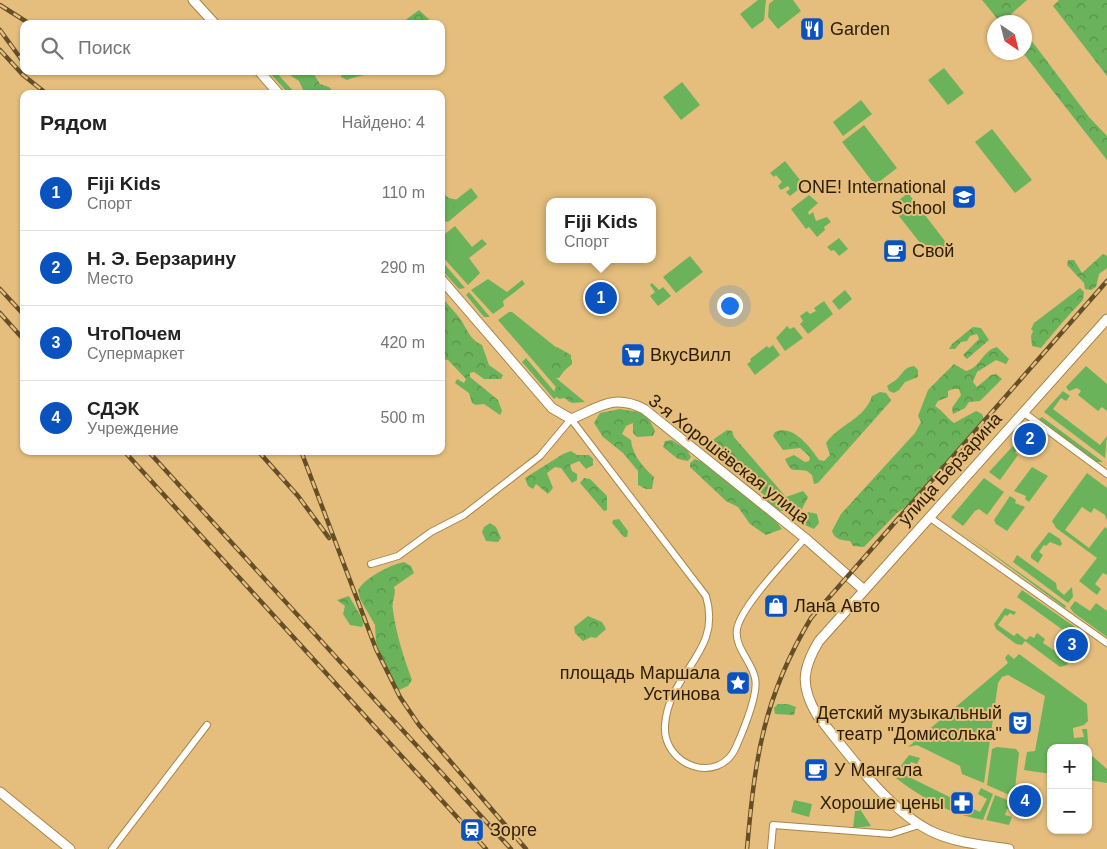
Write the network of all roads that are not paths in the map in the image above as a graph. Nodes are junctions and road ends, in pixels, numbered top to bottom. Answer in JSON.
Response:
{"nodes":[{"id":1,"x":193,"y":0,"type":"edge"},
{"id":2,"x":211,"y":20,"type":"edge"},
{"id":3,"x":262,"y":75,"type":"edge"},
{"id":4,"x":276,"y":90,"type":"edge"},
{"id":5,"x":445,"y":284,"type":"edge"},
{"id":6,"x":1107,"y":319,"type":"edge"},
{"id":7,"x":1023,"y":412,"type":"junction"},
{"id":8,"x":571,"y":419,"type":"junction"},
{"id":9,"x":1107,"y":474,"type":"edge"},
{"id":10,"x":930,"y":517,"type":"junction"},
{"id":11,"x":805,"y":538,"type":"junction"},
{"id":12,"x":371,"y":564,"type":"dead end"},
{"id":13,"x":864,"y":590,"type":"junction"},
{"id":14,"x":1107,"y":643,"type":"edge"},
{"id":15,"x":207,"y":725,"type":"dead end"},
{"id":16,"x":0,"y":792,"type":"edge"},
{"id":17,"x":919,"y":825,"type":"junction"},
{"id":18,"x":70,"y":849,"type":"edge"},
{"id":19,"x":112,"y":849,"type":"edge"},
{"id":20,"x":770,"y":849,"type":"edge"},
{"id":21,"x":1009,"y":849,"type":"edge"}],
"edges":[{"from":1,"to":2,"type":"street"},
{"from":3,"to":4,"type":"street"},
{"from":5,"to":8,"type":"street"},
{"from":6,"to":7,"type":"street","name":"улица Берзарина"},
{"from":7,"to":9,"type":"street"},
{"from":7,"to":10,"type":"street","name":"улица Берзарина"},
{"from":8,"to":11,"type":"street","name":"3-я Хорошёвская улица"},
{"from":8,"to":11,"type":"street"},
{"from":8,"to":12,"type":"street"},
{"from":10,"to":13,"type":"street","name":"улица Берзарина"},
{"from":10,"to":14,"type":"street"},
{"from":11,"to":13,"type":"street","name":"3-я Хорошёвская улица"},
{"from":13,"to":17,"type":"street","name":"улица Берзарина"},
{"from":15,"to":19,"type":"street"},
{"from":16,"to":18,"type":"street"},
{"from":17,"to":20,"type":"street"},
{"from":17,"to":21,"type":"street","name":"улица Берзарина"}]}
